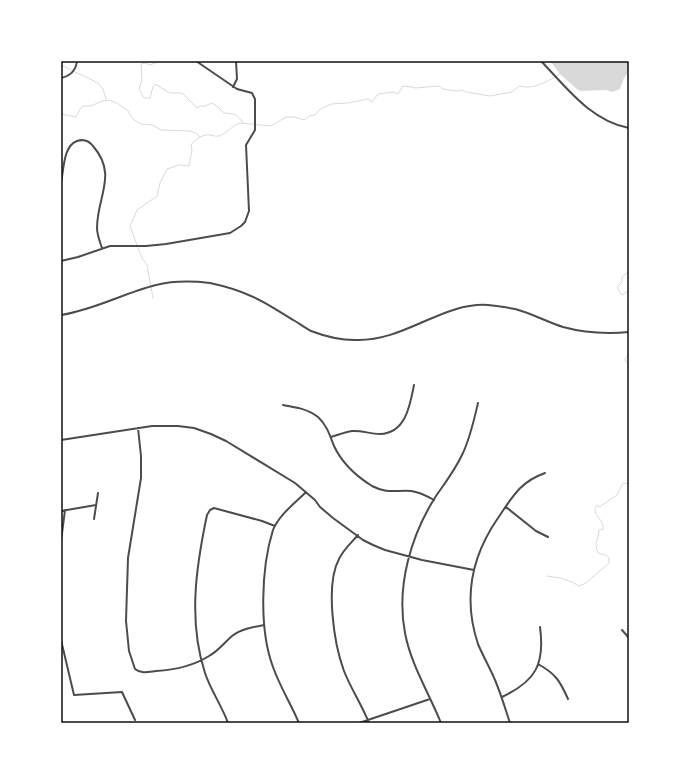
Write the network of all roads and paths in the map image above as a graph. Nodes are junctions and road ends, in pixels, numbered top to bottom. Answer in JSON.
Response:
{"nodes":[{"id":1,"x":77,"y":61,"type":"edge"},
{"id":2,"x":200,"y":61,"type":"edge"},
{"id":3,"x":236,"y":61,"type":"edge"},
{"id":4,"x":541,"y":61,"type":"edge"},
{"id":5,"x":197,"y":62,"type":"edge"},
{"id":6,"x":61,"y":78,"type":"edge"},
{"id":7,"x":234,"y":87,"type":"junction"},
{"id":8,"x":629,"y":128,"type":"edge"},
{"id":9,"x":61,"y":182,"type":"edge"},
{"id":10,"x":102,"y":248,"type":"junction"},
{"id":11,"x":61,"y":261,"type":"edge"},
{"id":12,"x":61,"y":315,"type":"edge"},
{"id":13,"x":629,"y":332,"type":"edge"},
{"id":14,"x":414,"y":385,"type":"dead end"},
{"id":15,"x":478,"y":402,"type":"dead end"},
{"id":16,"x":283,"y":405,"type":"dead end"},
{"id":17,"x":138,"y":428,"type":"junction"},
{"id":18,"x":331,"y":437,"type":"junction"},
{"id":19,"x":61,"y":440,"type":"edge"},
{"id":20,"x":545,"y":473,"type":"dead end"},
{"id":21,"x":306,"y":492,"type":"junction"},
{"id":22,"x":98,"y":493,"type":"dead end"},
{"id":23,"x":434,"y":500,"type":"junction"},
{"id":24,"x":96,"y":505,"type":"junction"},
{"id":25,"x":506,"y":507,"type":"junction"},
{"id":26,"x":66,"y":510,"type":"junction"},
{"id":27,"x":61,"y":511,"type":"edge"},
{"id":28,"x":94,"y":519,"type":"dead end"},
{"id":29,"x":275,"y":526,"type":"junction"},
{"id":30,"x":358,"y":535,"type":"junction"},
{"id":31,"x":548,"y":538,"type":"dead end"},
{"id":32,"x":61,"y":541,"type":"edge"},
{"id":33,"x":408,"y":556,"type":"junction"},
{"id":34,"x":474,"y":570,"type":"junction"},
{"id":35,"x":264,"y":625,"type":"junction"},
{"id":36,"x":540,"y":627,"type":"dead end"},
{"id":37,"x":622,"y":630,"type":"dead end"},
{"id":38,"x":629,"y":638,"type":"edge"},
{"id":39,"x":61,"y":640,"type":"edge"},
{"id":40,"x":202,"y":660,"type":"junction"},
{"id":41,"x":538,"y":664,"type":"junction"},
{"id":42,"x":502,"y":697,"type":"junction"},
{"id":43,"x":430,"y":699,"type":"junction"},
{"id":44,"x":568,"y":700,"type":"dead end"},
{"id":45,"x":135,"y":720,"type":"dead end"},
{"id":46,"x":368,"y":720,"type":"junction"},
{"id":47,"x":228,"y":723,"type":"edge"},
{"id":48,"x":299,"y":723,"type":"edge"},
{"id":49,"x":359,"y":723,"type":"edge"},
{"id":50,"x":370,"y":723,"type":"edge"},
{"id":51,"x":441,"y":723,"type":"edge"},
{"id":52,"x":510,"y":723,"type":"edge"}],
"edges":[{"from":1,"to":6,"type":"street"},
{"from":2,"to":5,"type":"street"},
{"from":3,"to":7,"type":"street"},
{"from":4,"to":8,"type":"street"},
{"from":5,"to":7,"type":"street"},
{"from":7,"to":10,"type":"street"},
{"from":9,"to":10,"type":"street"},
{"from":10,"to":11,"type":"street"},
{"from":12,"to":13,"type":"street"},
{"from":14,"to":18,"type":"street"},
{"from":15,"to":23,"type":"street"},
{"from":16,"to":18,"type":"street"},
{"from":17,"to":19,"type":"street"},
{"from":17,"to":21,"type":"street"},
{"from":17,"to":40,"type":"street"},
{"from":18,"to":23,"type":"street"},
{"from":20,"to":25,"type":"street"},
{"from":21,"to":29,"type":"street"},
{"from":21,"to":30,"type":"street"},
{"from":22,"to":24,"type":"street"},
{"from":23,"to":33,"type":"street"},
{"from":24,"to":26,"type":"street"},
{"from":24,"to":28,"type":"street"},
{"from":25,"to":31,"type":"street"},
{"from":25,"to":34,"type":"street"},
{"from":26,"to":27,"type":"street"},
{"from":26,"to":32,"type":"street"},
{"from":29,"to":35,"type":"street"},
{"from":29,"to":40,"type":"street"},
{"from":30,"to":33,"type":"street"},
{"from":30,"to":46,"type":"street"},
{"from":33,"to":34,"type":"street"},
{"from":33,"to":43,"type":"street"},
{"from":34,"to":42,"type":"street"},
{"from":35,"to":40,"type":"street"},
{"from":35,"to":48,"type":"street"},
{"from":36,"to":41,"type":"street"},
{"from":37,"to":38,"type":"street"},
{"from":39,"to":45,"type":"street"},
{"from":40,"to":47,"type":"street"},
{"from":41,"to":42,"type":"street"},
{"from":41,"to":44,"type":"street"},
{"from":42,"to":52,"type":"street"},
{"from":43,"to":46,"type":"street"},
{"from":43,"to":51,"type":"street"},
{"from":46,"to":49,"type":"street"},
{"from":46,"to":50,"type":"street"}]}
